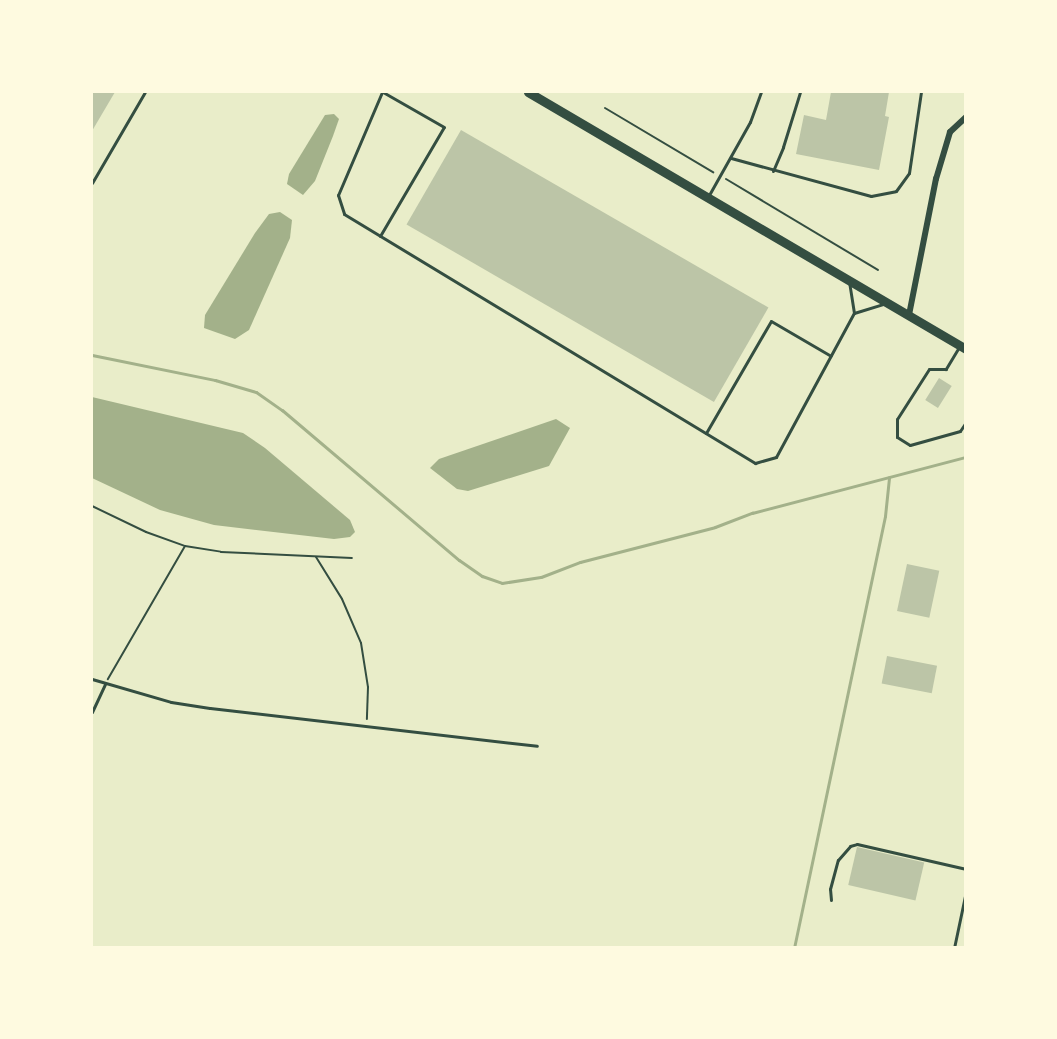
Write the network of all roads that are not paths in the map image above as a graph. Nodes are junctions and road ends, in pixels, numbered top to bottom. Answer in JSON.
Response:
{"nodes":[{"id":1,"x":145,"y":92,"type":"edge"},
{"id":2,"x":382,"y":92,"type":"edge"},
{"id":3,"x":528,"y":92,"type":"edge"},
{"id":4,"x":761,"y":92,"type":"edge"},
{"id":5,"x":800,"y":92,"type":"edge"},
{"id":6,"x":921,"y":92,"type":"edge"},
{"id":7,"x":966,"y":117,"type":"edge"},
{"id":8,"x":731,"y":158,"type":"junction"},
{"id":9,"x":772,"y":171,"type":"junction"},
{"id":10,"x":92,"y":183,"type":"edge"},
{"id":11,"x":708,"y":197,"type":"junction"},
{"id":12,"x":380,"y":236,"type":"junction"},
{"id":13,"x":848,"y":279,"type":"junction"},
{"id":14,"x":889,"y":302,"type":"junction"},
{"id":15,"x":854,"y":313,"type":"junction"},
{"id":16,"x":909,"y":315,"type":"junction"},
{"id":17,"x":963,"y":347,"type":"edge"},
{"id":18,"x":831,"y":356,"type":"junction"},
{"id":19,"x":966,"y":422,"type":"edge"},
{"id":20,"x":706,"y":433,"type":"junction"},
{"id":21,"x":92,"y":679,"type":"edge"},
{"id":22,"x":105,"y":684,"type":"junction"},
{"id":23,"x":92,"y":712,"type":"edge"},
{"id":24,"x":537,"y":746,"type":"dead end"},
{"id":25,"x":966,"y":869,"type":"edge"},
{"id":26,"x":966,"y":891,"type":"edge"},
{"id":27,"x":831,"y":900,"type":"dead end"},
{"id":28,"x":954,"y":948,"type":"edge"}],
"edges":[{"from":1,"to":10,"type":"lane"},
{"from":2,"to":12,"type":"lane"},
{"from":2,"to":12,"type":"lane"},
{"from":3,"to":11,"type":"main road"},
{"from":4,"to":8,"type":"lane"},
{"from":5,"to":9,"type":"lane"},
{"from":6,"to":9,"type":"lane"},
{"from":7,"to":16,"type":"street"},
{"from":8,"to":9,"type":"lane"},
{"from":8,"to":11,"type":"lane"},
{"from":11,"to":13,"type":"main road"},
{"from":12,"to":20,"type":"lane"},
{"from":13,"to":14,"type":"main road"},
{"from":13,"to":15,"type":"lane"},
{"from":14,"to":15,"type":"lane"},
{"from":14,"to":16,"type":"main road"},
{"from":15,"to":18,"type":"lane"},
{"from":16,"to":17,"type":"main road"},
{"from":17,"to":19,"type":"lane"},
{"from":18,"to":20,"type":"lane"},
{"from":18,"to":20,"type":"lane"},
{"from":21,"to":22,"type":"lane"},
{"from":22,"to":23,"type":"lane"},
{"from":22,"to":24,"type":"lane"},
{"from":25,"to":27,"type":"lane"},
{"from":26,"to":28,"type":"lane"}]}
